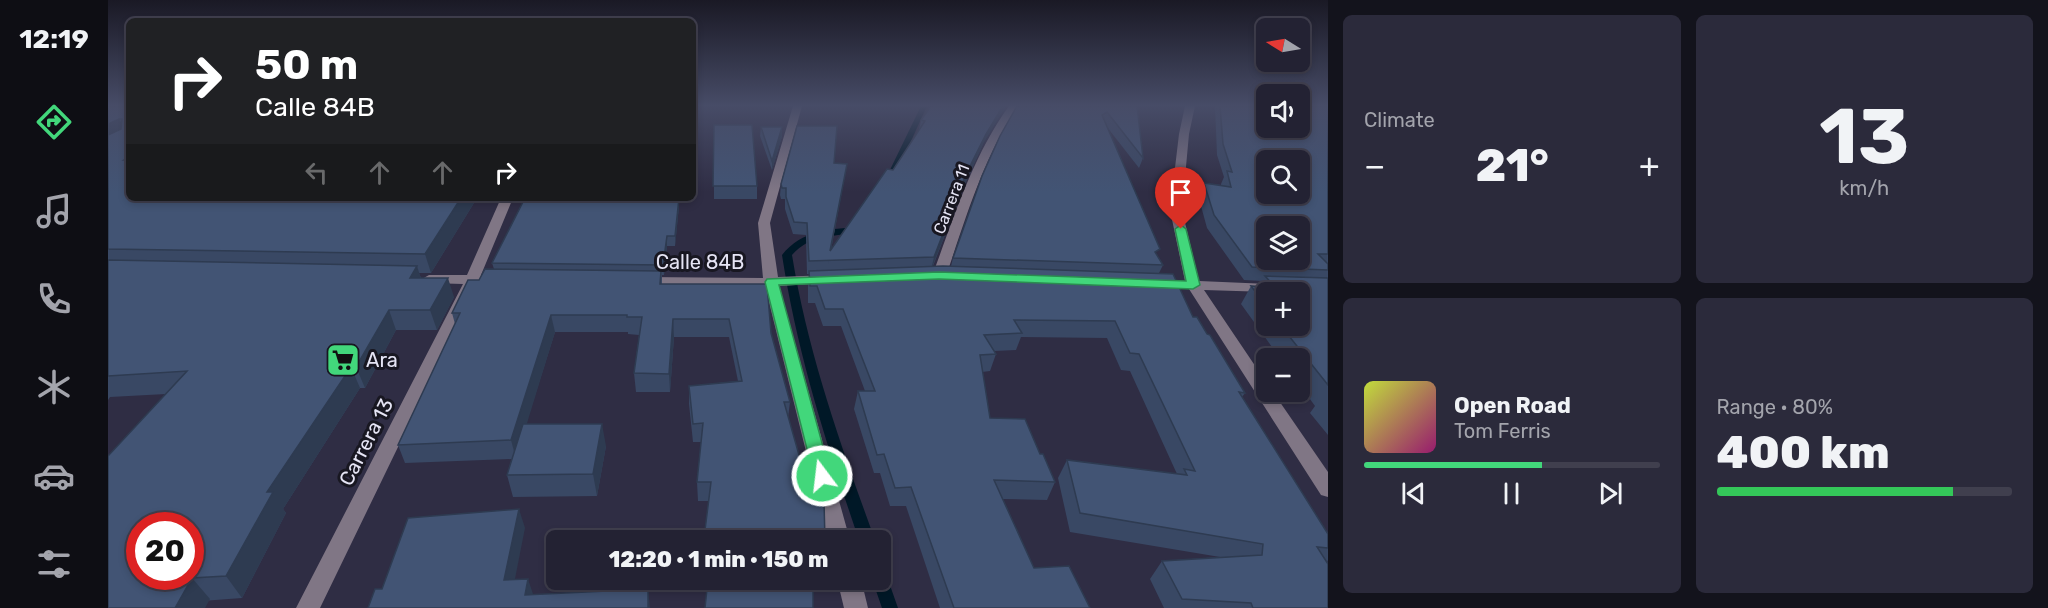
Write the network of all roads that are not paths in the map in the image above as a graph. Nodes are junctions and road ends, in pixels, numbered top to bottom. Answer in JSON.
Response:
{"nodes":[{"id":1,"x":790,"y":134,"type":"edge"},
{"id":2,"x":995,"y":134,"type":"edge"},
{"id":3,"x":1184,"y":134,"type":"edge"},
{"id":4,"x":506,"y":201,"type":"edge"},
{"id":5,"x":939,"y":276,"type":"edge"},
{"id":6,"x":413,"y":279,"type":"edge"},
{"id":7,"x":847,"y":279,"type":"edge"},
{"id":8,"x":472,"y":280,"type":"junction"},
{"id":9,"x":508,"y":280,"type":"edge"},
{"id":10,"x":628,"y":281,"type":"edge"},
{"id":11,"x":776,"y":281,"type":"junction"},
{"id":12,"x":1147,"y":284,"type":"edge"},
{"id":13,"x":1193,"y":285,"type":"junction"},
{"id":14,"x":1256,"y":288,"type":"edge"},
{"id":15,"x":1328,"y":489,"type":"edge"},
{"id":16,"x":837,"y":530,"type":"edge"},
{"id":17,"x":852,"y":590,"type":"edge"},
{"id":18,"x":308,"y":608,"type":"edge"},
{"id":19,"x":856,"y":608,"type":"edge"}],
"edges":[{"from":1,"to":11,"type":"street"},
{"from":2,"to":5,"type":"street","name":"Carrera 11"},
{"from":3,"to":13,"type":"street"},
{"from":4,"to":8,"type":"street","name":"Carrera 13"},
{"from":6,"to":8,"type":"street"},
{"from":7,"to":11,"type":"street","name":"Calle 84B"},
{"from":8,"to":9,"type":"street"},
{"from":8,"to":18,"type":"street","name":"Carrera 13"},
{"from":10,"to":11,"type":"street","name":"Calle 84B"},
{"from":11,"to":16,"type":"street"},
{"from":12,"to":13,"type":"street"},
{"from":13,"to":14,"type":"street"},
{"from":13,"to":15,"type":"street"},
{"from":17,"to":19,"type":"street"}]}
